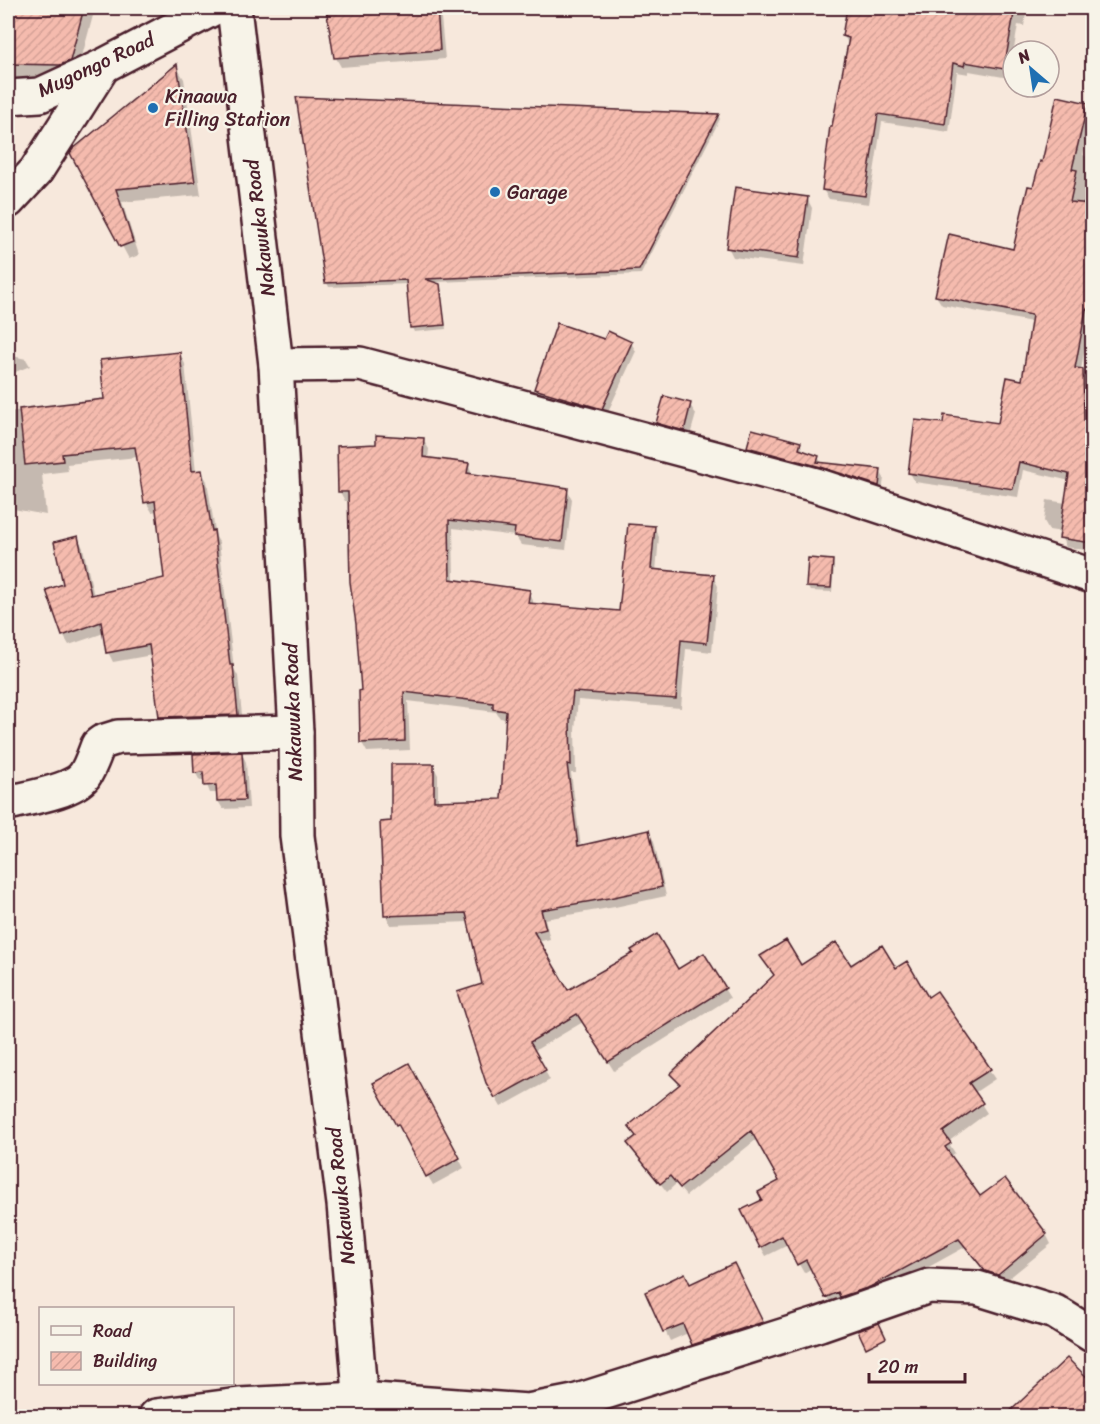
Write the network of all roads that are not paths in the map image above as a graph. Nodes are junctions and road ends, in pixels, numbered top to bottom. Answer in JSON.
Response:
{"nodes":[{"id":1,"x":213,"y":8,"type":"edge"},
{"id":2,"x":234,"y":8,"type":"edge"},
{"id":3,"x":103,"y":66,"type":"junction"},
{"id":4,"x":8,"y":97,"type":"edge"},
{"id":5,"x":8,"y":201,"type":"edge"},
{"id":6,"x":276,"y":365,"type":"junction"},
{"id":7,"x":1092,"y":576,"type":"edge"},
{"id":8,"x":296,"y":732,"type":"junction"},
{"id":9,"x":8,"y":803,"type":"edge"},
{"id":10,"x":1092,"y":1335,"type":"edge"},
{"id":11,"x":361,"y":1408,"type":"edge"},
{"id":12,"x":156,"y":1416,"type":"edge"}],
"edges":[{"from":1,"to":3,"type":"street","name":"Mugongo Road"},
{"from":2,"to":6,"type":"street","name":"Nakawuka Road"},
{"from":3,"to":4,"type":"street","name":"Mugongo Road"},
{"from":3,"to":5,"type":"street"},
{"from":6,"to":7,"type":"street"},
{"from":6,"to":8,"type":"street","name":"Nakawuka Road"},
{"from":8,"to":9,"type":"street"},
{"from":8,"to":11,"type":"street","name":"Nakawuka Road"},
{"from":10,"to":11,"type":"street"},
{"from":11,"to":12,"type":"street"}]}
